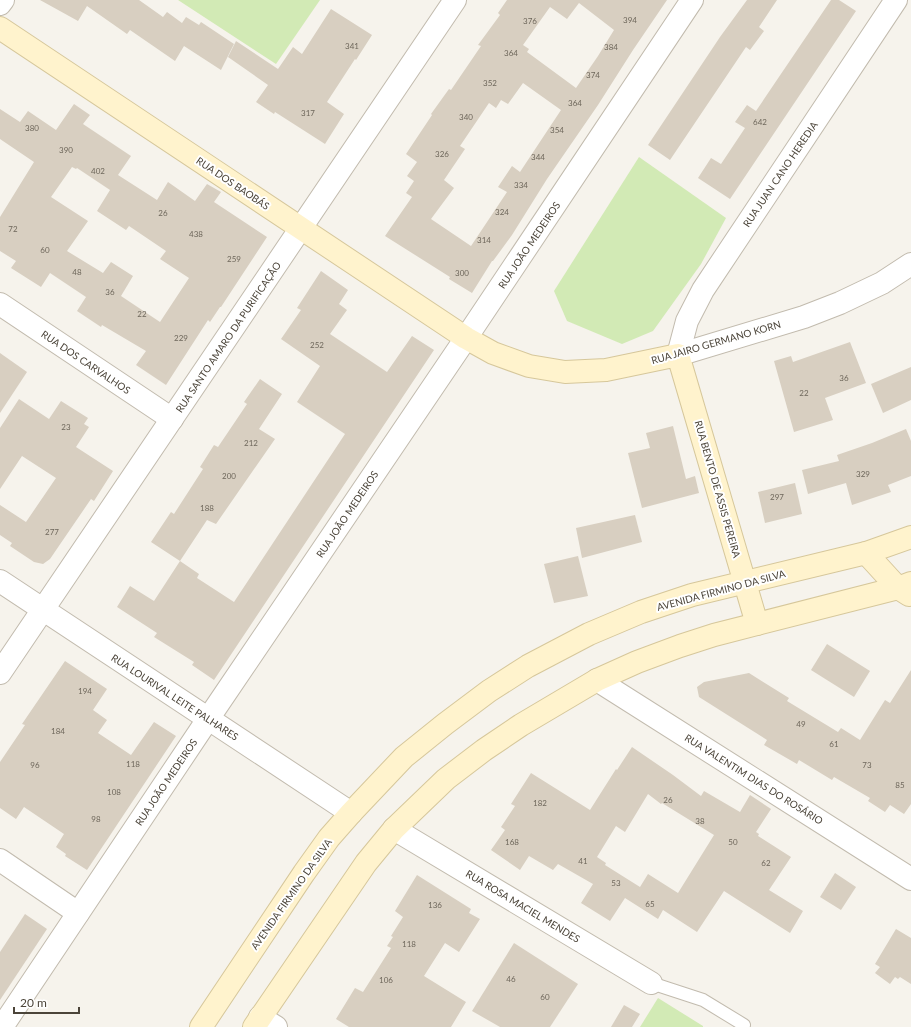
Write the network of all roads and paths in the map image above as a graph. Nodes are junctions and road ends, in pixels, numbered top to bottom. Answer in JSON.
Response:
{"nodes":[{"id":1,"x":2,"y":0,"type":"edge"},
{"id":2,"x":455,"y":0,"type":"edge"},
{"id":3,"x":692,"y":0,"type":"edge"},
{"id":4,"x":896,"y":0,"type":"edge"},
{"id":5,"x":0,"y":4,"type":"edge"},
{"id":6,"x":0,"y":28,"type":"edge"},
{"id":7,"x":301,"y":228,"type":"junction"},
{"id":8,"x":911,"y":264,"type":"edge"},
{"id":9,"x":0,"y":304,"type":"edge"},
{"id":10,"x":466,"y":338,"type":"junction"},
{"id":11,"x":678,"y":355,"type":"junction"},
{"id":12,"x":172,"y":419,"type":"junction"},
{"id":13,"x":911,"y":537,"type":"edge"},
{"id":14,"x":866,"y":553,"type":"junction"},
{"id":15,"x":0,"y":581,"type":"edge"},
{"id":16,"x":745,"y":582,"type":"junction"},
{"id":17,"x":907,"y":589,"type":"edge"},
{"id":18,"x":43,"y":610,"type":"junction"},
{"id":19,"x":757,"y":624,"type":"junction"},
{"id":20,"x":0,"y":673,"type":"edge"},
{"id":21,"x":597,"y":680,"type":"junction"},
{"id":22,"x":208,"y":719,"type":"junction"},
{"id":23,"x":351,"y":813,"type":"junction"},
{"id":24,"x":394,"y":829,"type":"junction"},
{"id":25,"x":0,"y":860,"type":"edge"},
{"id":26,"x":911,"y":879,"type":"edge"},
{"id":27,"x":78,"y":913,"type":"junction"},
{"id":28,"x":651,"y":983,"type":"joint"},
{"id":29,"x":263,"y":1024,"type":"edge"},
{"id":30,"x":744,"y":1025,"type":"dead end"},
{"id":31,"x":2,"y":1027,"type":"edge"},
{"id":32,"x":201,"y":1027,"type":"edge"}],
"edges":[{"from":1,"to":5,"type":"street"},
{"from":2,"to":7,"type":"street","name":"RUA SANTO AMARO DA PURIFICAÇÃO"},
{"from":3,"to":10,"type":"street","name":"RUA JOÃO MEDEIROS"},
{"from":4,"to":11,"type":"street","name":"RUA JUAN CANO HEREDIA"},
{"from":6,"to":7,"type":"street","name":"RUA DOS BAOBÁS"},
{"from":7,"to":10,"type":"street","name":"RUA DOS BAOBÁS"},
{"from":7,"to":12,"type":"street","name":"RUA SANTO AMARO DA PURIFICAÇÃO"},
{"from":8,"to":11,"type":"street","name":"RUA JAIRO GERMANO KORN"},
{"from":9,"to":12,"type":"street","name":"RUA DOS CARVALHOS"},
{"from":10,"to":11,"type":"street","name":"RUA JAIRO GERMANO KORN"},
{"from":10,"to":22,"type":"street","name":"RUA JOÃO MEDEIROS"},
{"from":11,"to":16,"type":"street","name":"RUA BENTO DE ASSIS PEREIRA"},
{"from":12,"to":18,"type":"street","name":"RUA SANTO AMARO DA PURIFICAÇÃO"},
{"from":13,"to":14,"type":"street","name":"AVENIDA FIRMINO DA SILVA"},
{"from":14,"to":16,"type":"street","name":"AVENIDA FIRMINO DA SILVA"},
{"from":14,"to":17,"type":"street"},
{"from":15,"to":18,"type":"street","name":"RUA LOURIVAL LEITE PALHARES"},
{"from":16,"to":19,"type":"street","name":"RUA BENTO DE ASSIS PEREIRA"},
{"from":16,"to":23,"type":"street","name":"AVENIDA FIRMINO DA SILVA"},
{"from":17,"to":19,"type":"street"},
{"from":18,"to":20,"type":"street","name":"RUA SANTO AMARO DA PURIFICAÇÃO"},
{"from":18,"to":22,"type":"street","name":"RUA LOURIVAL LEITE PALHARES"},
{"from":19,"to":21,"type":"street"},
{"from":21,"to":24,"type":"street"},
{"from":21,"to":26,"type":"street","name":"RUA VALENTIM DIAS DO ROSÁRIO"},
{"from":22,"to":23,"type":"street","name":"RUA LOURIVAL LEITE PALHARES"},
{"from":22,"to":27,"type":"street","name":"RUA JOÃO MEDEIROS"},
{"from":23,"to":32,"type":"street","name":"AVENIDA FIRMINO DA SILVA"},
{"from":24,"to":28,"type":"street","name":"RUA ROSA MACIEL MENDES"},
{"from":24,"to":29,"type":"street"},
{"from":25,"to":27,"type":"street"},
{"from":27,"to":31,"type":"street","name":"RUA JOÃO MEDEIROS"},
{"from":28,"to":30,"type":"lane"}]}
